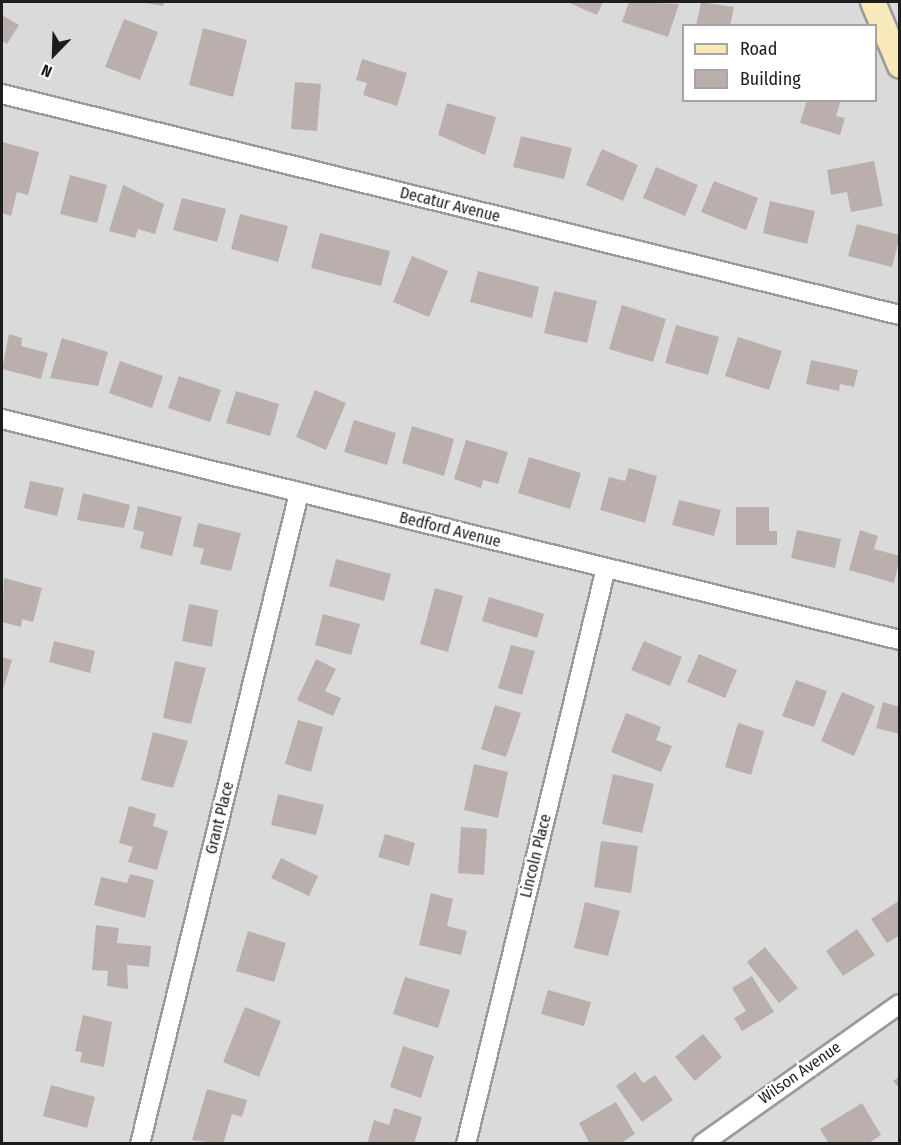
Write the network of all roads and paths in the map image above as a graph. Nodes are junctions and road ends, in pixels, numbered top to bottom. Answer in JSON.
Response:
{"nodes":[{"id":1,"x":873,"y":2,"type":"edge"},
{"id":2,"x":900,"y":66,"type":"edge"},
{"id":3,"x":2,"y":94,"type":"edge"},
{"id":4,"x":900,"y":315,"type":"edge"},
{"id":5,"x":2,"y":419,"type":"edge"},
{"id":6,"x":299,"y":493,"type":"junction"},
{"id":7,"x":606,"y":568,"type":"junction"},
{"id":8,"x":900,"y":640,"type":"edge"},
{"id":9,"x":900,"y":1004,"type":"edge"},
{"id":10,"x":140,"y":1143,"type":"edge"},
{"id":11,"x":466,"y":1143,"type":"edge"},
{"id":12,"x":702,"y":1143,"type":"edge"}],
"edges":[{"from":1,"to":2,"type":"main road"},
{"from":3,"to":4,"type":"street","name":"Decatur Avenue"},
{"from":5,"to":6,"type":"street","name":"Bedford Avenue"},
{"from":6,"to":7,"type":"street","name":"Bedford Avenue"},
{"from":6,"to":10,"type":"street","name":"Grant Place"},
{"from":7,"to":8,"type":"street","name":"Bedford Avenue"},
{"from":7,"to":11,"type":"street","name":"Lincoln Place"},
{"from":9,"to":12,"type":"street","name":"Wilson Avenue"}]}
